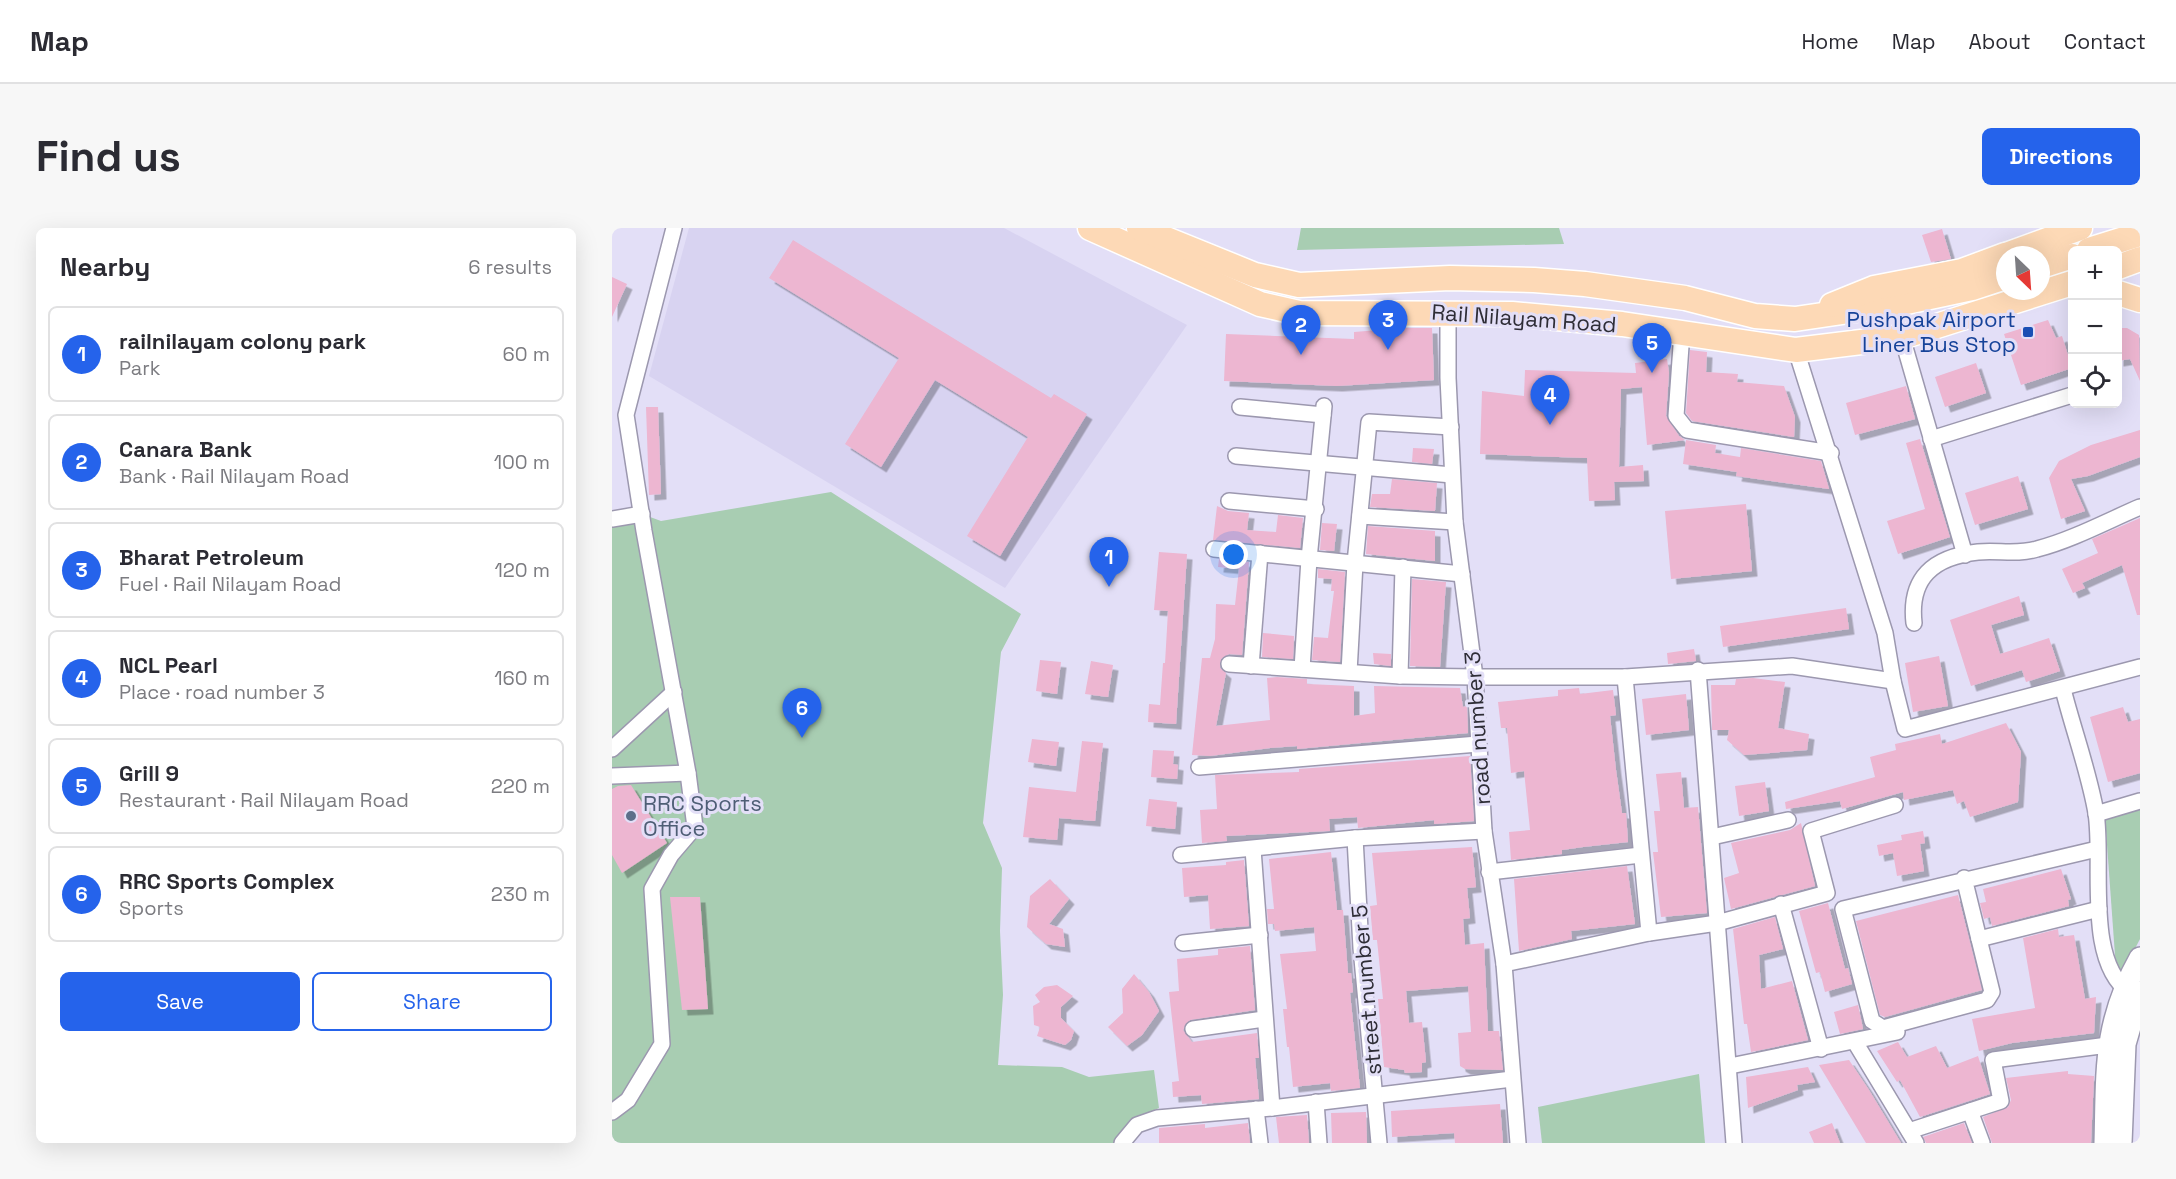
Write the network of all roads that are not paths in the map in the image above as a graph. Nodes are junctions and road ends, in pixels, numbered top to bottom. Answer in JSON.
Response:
{"nodes":[{"id":1,"x":674,"y":228,"type":"edge"},
{"id":2,"x":1090,"y":228,"type":"edge"},
{"id":3,"x":1139,"y":228,"type":"edge"},
{"id":4,"x":2080,"y":228,"type":"edge"},
{"id":5,"x":2140,"y":234,"type":"edge"},
{"id":6,"x":2031,"y":246,"type":"edge"},
{"id":7,"x":2102,"y":246,"type":"edge"},
{"id":8,"x":2068,"y":258,"type":"edge"},
{"id":9,"x":1996,"y":259,"type":"edge"},
{"id":10,"x":2140,"y":259,"type":"edge"},
{"id":11,"x":2050,"y":263,"type":"edge"},
{"id":12,"x":2122,"y":266,"type":"edge"},
{"id":13,"x":1534,"y":280,"type":"junction"},
{"id":14,"x":1996,"y":280,"type":"edge"},
{"id":15,"x":2068,"y":286,"type":"edge"},
{"id":16,"x":2068,"y":291,"type":"edge"},
{"id":17,"x":2050,"y":292,"type":"edge"},
{"id":18,"x":2050,"y":293,"type":"edge"},
{"id":19,"x":2122,"y":294,"type":"edge"},
{"id":20,"x":2023,"y":300,"type":"edge"},
{"id":21,"x":2140,"y":300,"type":"edge"},
{"id":22,"x":1448,"y":312,"type":"junction"},
{"id":23,"x":1529,"y":315,"type":"junction"},
{"id":24,"x":1809,"y":317,"type":"junction"},
{"id":25,"x":1682,"y":332,"type":"junction"},
{"id":26,"x":1902,"y":337,"type":"junction"},
{"id":27,"x":1796,"y":350,"type":"junction"},
{"id":28,"x":2068,"y":397,"type":"edge"},
{"id":29,"x":1240,"y":407,"type":"dead end"},
{"id":30,"x":619,"y":413,"type":"edge"},
{"id":31,"x":1451,"y":427,"type":"junction"},
{"id":32,"x":1931,"y":440,"type":"junction"},
{"id":33,"x":1831,"y":453,"type":"junction"},
{"id":34,"x":1236,"y":456,"type":"dead end"},
{"id":35,"x":1318,"y":463,"type":"junction"},
{"id":36,"x":1365,"y":468,"type":"junction"},
{"id":37,"x":1452,"y":475,"type":"junction"},
{"id":38,"x":1229,"y":501,"type":"dead end"},
{"id":39,"x":2140,"y":507,"type":"edge"},
{"id":40,"x":1316,"y":509,"type":"junction"},
{"id":41,"x":642,"y":514,"type":"junction"},
{"id":42,"x":1360,"y":516,"type":"junction"},
{"id":43,"x":612,"y":519,"type":"edge"},
{"id":44,"x":1455,"y":522,"type":"junction"},
{"id":45,"x":1214,"y":549,"type":"dead end"},
{"id":46,"x":1260,"y":553,"type":"junction"},
{"id":47,"x":1965,"y":555,"type":"junction"},
{"id":48,"x":1309,"y":559,"type":"junction"},
{"id":49,"x":1355,"y":563,"type":"junction"},
{"id":50,"x":1403,"y":567,"type":"junction"},
{"id":51,"x":1462,"y":574,"type":"junction"},
{"id":52,"x":1914,"y":624,"type":"dead end"},
{"id":53,"x":1229,"y":664,"type":"dead end"},
{"id":54,"x":1251,"y":666,"type":"junction"},
{"id":55,"x":2140,"y":667,"type":"edge"},
{"id":56,"x":1302,"y":669,"type":"junction"},
{"id":57,"x":1698,"y":670,"type":"junction"},
{"id":58,"x":1348,"y":672,"type":"junction"},
{"id":59,"x":1400,"y":675,"type":"junction"},
{"id":60,"x":1474,"y":677,"type":"junction"},
{"id":61,"x":1625,"y":677,"type":"junction"},
{"id":62,"x":1893,"y":681,"type":"junction"},
{"id":63,"x":2062,"y":689,"type":"junction"},
{"id":64,"x":674,"y":692,"type":"junction"},
{"id":65,"x":1478,"y":744,"type":"junction"},
{"id":66,"x":612,"y":749,"type":"edge"},
{"id":67,"x":1199,"y":767,"type":"dead end"},
{"id":68,"x":688,"y":773,"type":"junction"},
{"id":69,"x":612,"y":776,"type":"edge"},
{"id":70,"x":2140,"y":801,"type":"edge"},
{"id":71,"x":1895,"y":805,"type":"dead end"},
{"id":72,"x":2096,"y":814,"type":"junction"},
{"id":73,"x":1788,"y":820,"type":"dead end"},
{"id":74,"x":1484,"y":831,"type":"junction"},
{"id":75,"x":1712,"y":837,"type":"junction"},
{"id":76,"x":1355,"y":838,"type":"junction"},
{"id":77,"x":1253,"y":849,"type":"junction"},
{"id":78,"x":2097,"y":849,"type":"junction"},
{"id":79,"x":1181,"y":855,"type":"dead end"},
{"id":80,"x":1641,"y":855,"type":"junction"},
{"id":81,"x":1489,"y":872,"type":"junction"},
{"id":82,"x":1964,"y":878,"type":"junction"},
{"id":83,"x":1781,"y":904,"type":"junction"},
{"id":84,"x":2099,"y":909,"type":"junction"},
{"id":85,"x":1717,"y":923,"type":"junction"},
{"id":86,"x":1649,"y":933,"type":"junction"},
{"id":87,"x":1260,"y":935,"type":"junction"},
{"id":88,"x":1979,"y":939,"type":"junction"},
{"id":89,"x":1183,"y":944,"type":"dead end"},
{"id":90,"x":2140,"y":958,"type":"edge"},
{"id":91,"x":1504,"y":964,"type":"junction"},
{"id":92,"x":2133,"y":993,"type":"edge"},
{"id":93,"x":1264,"y":1019,"type":"junction"},
{"id":94,"x":1193,"y":1029,"type":"dead end"},
{"id":95,"x":1904,"y":1030,"type":"dead end"},
{"id":96,"x":1855,"y":1042,"type":"junction"},
{"id":97,"x":2108,"y":1045,"type":"junction"},
{"id":98,"x":1821,"y":1049,"type":"junction"},
{"id":99,"x":1730,"y":1066,"type":"junction"},
{"id":100,"x":1512,"y":1079,"type":"junction"},
{"id":101,"x":1375,"y":1096,"type":"junction"},
{"id":102,"x":1316,"y":1102,"type":"junction"},
{"id":103,"x":1272,"y":1108,"type":"junction"},
{"id":104,"x":1256,"y":1109,"type":"junction"},
{"id":105,"x":1970,"y":1111,"type":"junction"},
{"id":106,"x":612,"y":1112,"type":"edge"},
{"id":107,"x":1913,"y":1137,"type":"edge"},
{"id":108,"x":1122,"y":1143,"type":"edge"},
{"id":109,"x":1260,"y":1143,"type":"edge"},
{"id":110,"x":1319,"y":1143,"type":"edge"},
{"id":111,"x":1379,"y":1143,"type":"edge"},
{"id":112,"x":1518,"y":1143,"type":"edge"},
{"id":113,"x":1734,"y":1143,"type":"edge"},
{"id":114,"x":1982,"y":1143,"type":"edge"},
{"id":115,"x":2105,"y":1143,"type":"edge"},
{"id":116,"x":2121,"y":1143,"type":"edge"}],
"edges":[{"from":1,"to":30,"type":"street"},
{"from":2,"to":22,"type":"main road","name":"Rail Nilayam Road"},
{"from":3,"to":13,"type":"main road","name":"Rail Nilayam Road"},
{"from":4,"to":6,"type":"main road"},
{"from":5,"to":7,"type":"main road"},
{"from":8,"to":11,"type":"main road"},
{"from":9,"to":24,"type":"main road"},
{"from":10,"to":12,"type":"main road"},
{"from":13,"to":23,"type":"main road"},
{"from":13,"to":24,"type":"main road","name":"Rail Nilayam Road"},
{"from":14,"to":24,"type":"main road","name":"Rail Nilayam Road"},
{"from":15,"to":17,"type":"main road","name":"Rail Nilayam Road"},
{"from":16,"to":18,"type":"main road"},
{"from":19,"to":21,"type":"main road"},
{"from":20,"to":26,"type":"main road","name":"Rail Nilayam Road"},
{"from":22,"to":23,"type":"main road","name":"Rail Nilayam Road"},
{"from":22,"to":31,"type":"street","name":"road number 3"},
{"from":23,"to":25,"type":"main road","name":"Rail Nilayam Road"},
{"from":25,"to":27,"type":"main road","name":"Rail Nilayam Road"},
{"from":25,"to":33,"type":"street"},
{"from":26,"to":27,"type":"main road","name":"Rail Nilayam Road"},
{"from":26,"to":32,"type":"street"},
{"from":27,"to":33,"type":"street"},
{"from":28,"to":32,"type":"street"},
{"from":29,"to":35,"type":"street"},
{"from":30,"to":41,"type":"street"},
{"from":31,"to":36,"type":"street"},
{"from":31,"to":37,"type":"street","name":"road number 3"},
{"from":32,"to":47,"type":"street"},
{"from":33,"to":62,"type":"street"},
{"from":34,"to":35,"type":"street"},
{"from":35,"to":36,"type":"street"},
{"from":35,"to":40,"type":"street"},
{"from":36,"to":37,"type":"street"},
{"from":36,"to":42,"type":"street"},
{"from":37,"to":44,"type":"street","name":"road number 3"},
{"from":38,"to":40,"type":"street"},
{"from":39,"to":47,"type":"street"},
{"from":40,"to":48,"type":"street"},
{"from":41,"to":43,"type":"street"},
{"from":41,"to":64,"type":"street"},
{"from":42,"to":44,"type":"street"},
{"from":42,"to":49,"type":"street"},
{"from":44,"to":51,"type":"street","name":"road number 3"},
{"from":45,"to":46,"type":"street"},
{"from":46,"to":48,"type":"street"},
{"from":46,"to":54,"type":"street"},
{"from":47,"to":52,"type":"street"},
{"from":48,"to":49,"type":"street"},
{"from":48,"to":56,"type":"street"},
{"from":49,"to":50,"type":"street"},
{"from":49,"to":58,"type":"street"},
{"from":50,"to":51,"type":"street"},
{"from":50,"to":59,"type":"street"},
{"from":51,"to":60,"type":"street","name":"road number 3"},
{"from":53,"to":54,"type":"street"},
{"from":54,"to":56,"type":"street"},
{"from":55,"to":63,"type":"street"},
{"from":56,"to":58,"type":"street"},
{"from":57,"to":61,"type":"street"},
{"from":57,"to":62,"type":"street"},
{"from":57,"to":75,"type":"street"},
{"from":58,"to":59,"type":"street"},
{"from":59,"to":60,"type":"street"},
{"from":60,"to":61,"type":"street"},
{"from":60,"to":65,"type":"street","name":"road number 3"},
{"from":61,"to":80,"type":"street"},
{"from":62,"to":63,"type":"street"},
{"from":63,"to":72,"type":"street"},
{"from":64,"to":66,"type":"street"},
{"from":64,"to":68,"type":"street"},
{"from":65,"to":67,"type":"street"},
{"from":65,"to":74,"type":"street","name":"road number 3"},
{"from":68,"to":69,"type":"street"},
{"from":68,"to":106,"type":"street"},
{"from":70,"to":72,"type":"street"},
{"from":71,"to":83,"type":"street"},
{"from":72,"to":78,"type":"street"},
{"from":73,"to":75,"type":"street"},
{"from":74,"to":76,"type":"street"},
{"from":74,"to":81,"type":"street","name":"road number 3"},
{"from":75,"to":85,"type":"street"},
{"from":76,"to":77,"type":"street"},
{"from":76,"to":101,"type":"street","name":"street number 5"},
{"from":77,"to":79,"type":"street"},
{"from":77,"to":87,"type":"street"},
{"from":78,"to":82,"type":"street"},
{"from":78,"to":84,"type":"street"},
{"from":80,"to":81,"type":"street"},
{"from":80,"to":86,"type":"street"},
{"from":81,"to":91,"type":"street","name":"road number 3"},
{"from":82,"to":88,"type":"street"},
{"from":82,"to":88,"type":"street"},
{"from":83,"to":85,"type":"street"},
{"from":83,"to":98,"type":"street"},
{"from":84,"to":88,"type":"street"},
{"from":84,"to":92,"type":"street"},
{"from":85,"to":86,"type":"street"},
{"from":85,"to":99,"type":"street"},
{"from":86,"to":91,"type":"street"},
{"from":87,"to":89,"type":"street"},
{"from":87,"to":93,"type":"street"},
{"from":90,"to":92,"type":"main road"},
{"from":91,"to":100,"type":"street","name":"road number 3"},
{"from":92,"to":97,"type":"main road"},
{"from":92,"to":116,"type":"main road"},
{"from":93,"to":94,"type":"street"},
{"from":93,"to":103,"type":"street"},
{"from":95,"to":96,"type":"street"},
{"from":96,"to":98,"type":"street"},
{"from":96,"to":107,"type":"street"},
{"from":97,"to":105,"type":"street"},
{"from":97,"to":115,"type":"main road"},
{"from":98,"to":99,"type":"street"},
{"from":99,"to":113,"type":"street"},
{"from":100,"to":101,"type":"street"},
{"from":100,"to":112,"type":"street","name":"road number 3"},
{"from":101,"to":102,"type":"street"},
{"from":101,"to":111,"type":"street","name":"street number 5"},
{"from":102,"to":103,"type":"street"},
{"from":102,"to":110,"type":"street"},
{"from":103,"to":104,"type":"street"},
{"from":104,"to":108,"type":"street"},
{"from":104,"to":109,"type":"street"},
{"from":105,"to":107,"type":"street"},
{"from":105,"to":114,"type":"street"}]}
